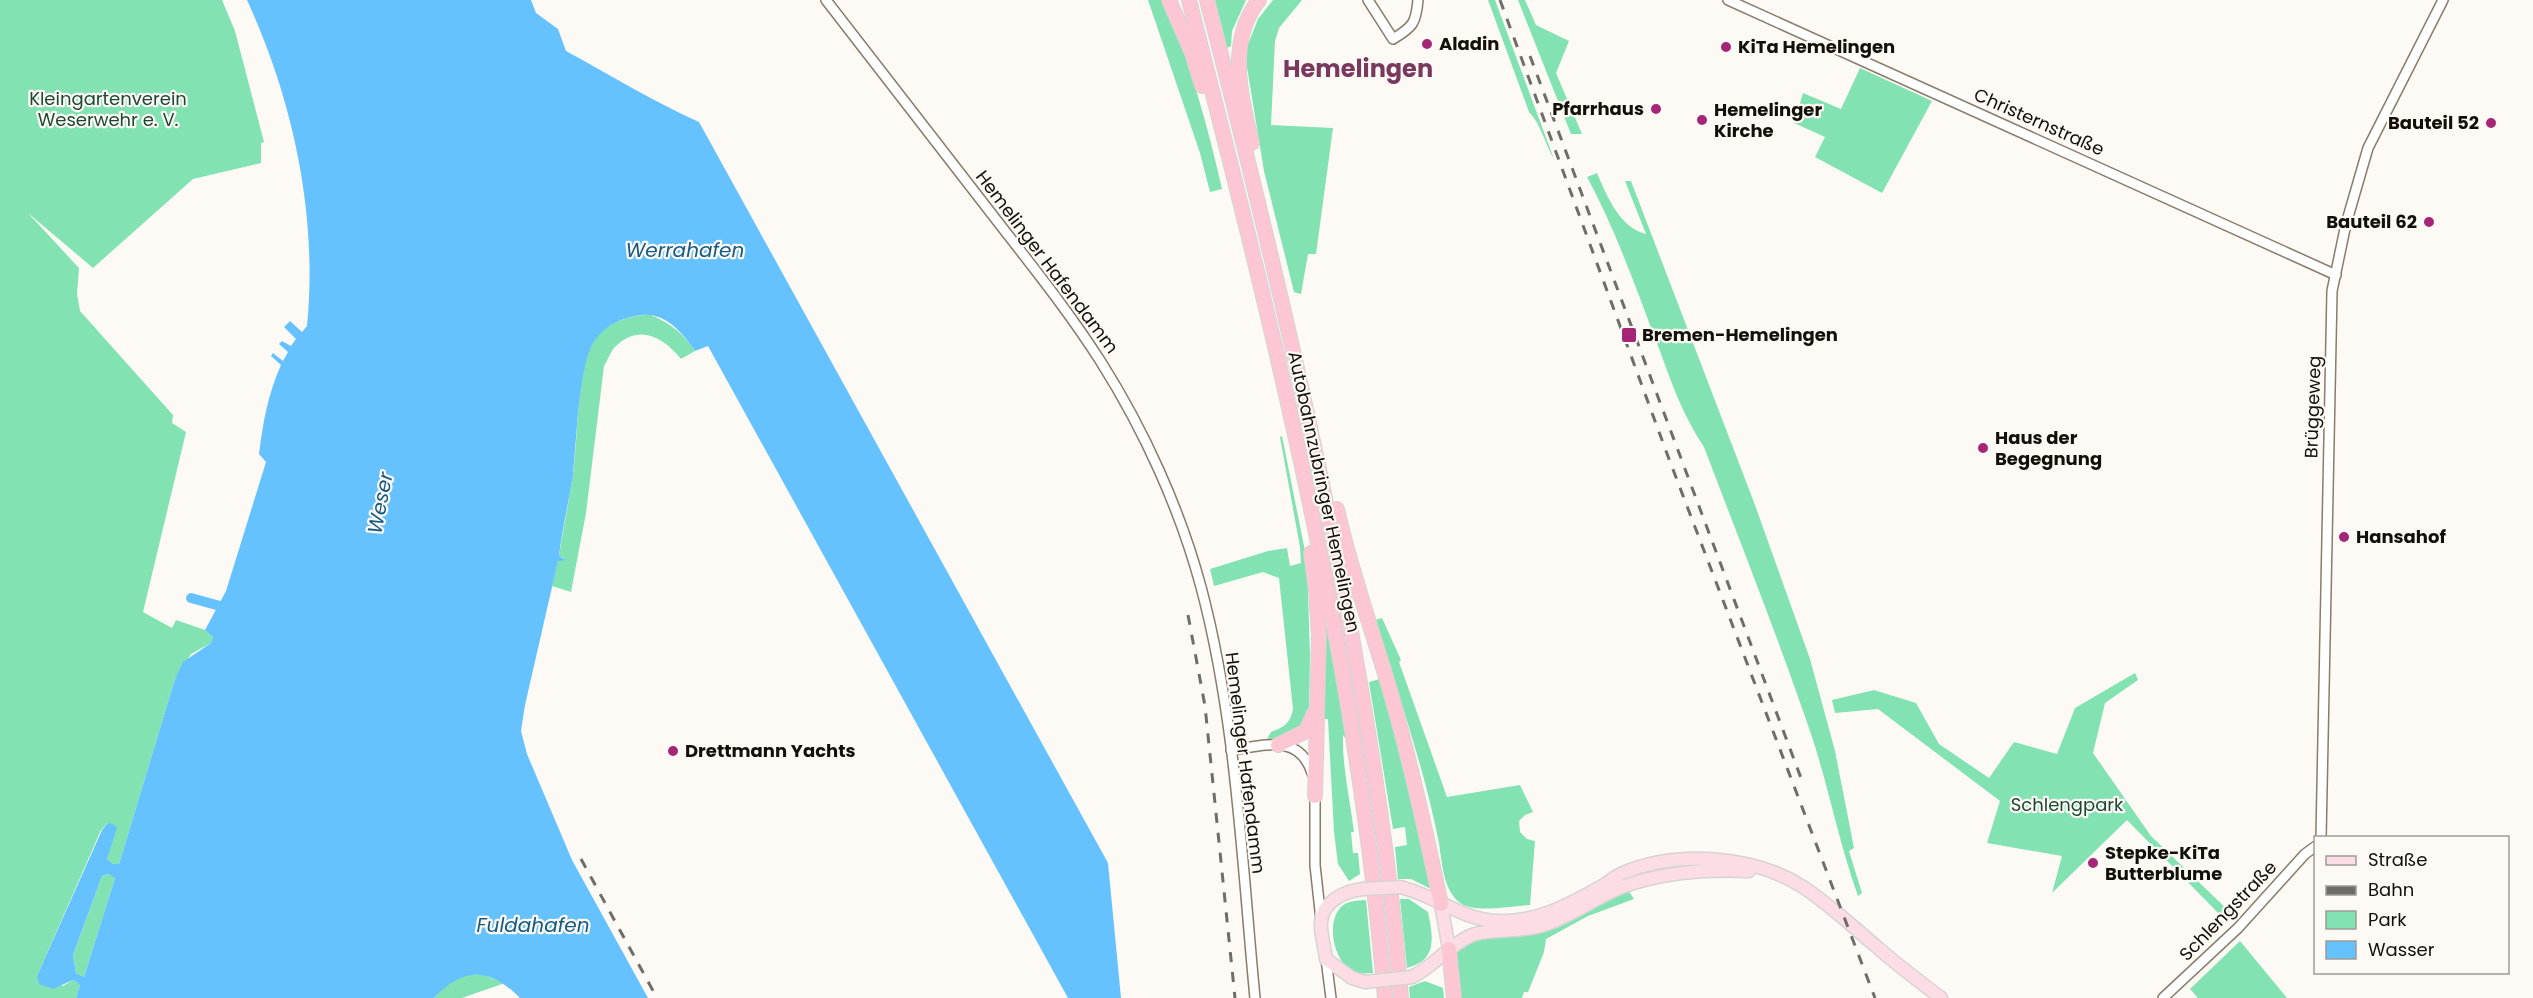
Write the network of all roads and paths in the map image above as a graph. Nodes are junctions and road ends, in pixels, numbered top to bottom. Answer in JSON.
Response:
{"nodes":[{"id":1,"x":826,"y":0,"type":"edge"},
{"id":2,"x":1169,"y":0,"type":"edge"},
{"id":3,"x":1189,"y":0,"type":"edge"},
{"id":4,"x":1207,"y":0,"type":"edge"},
{"id":5,"x":1259,"y":0,"type":"edge"},
{"id":6,"x":1368,"y":0,"type":"edge"},
{"id":7,"x":1418,"y":0,"type":"edge"},
{"id":8,"x":1728,"y":0,"type":"edge"},
{"id":9,"x":2443,"y":0,"type":"edge"},
{"id":10,"x":1222,"y":128,"type":"junction"},
{"id":11,"x":1259,"y":207,"type":"junction"},
{"id":12,"x":2336,"y":275,"type":"junction"},
{"id":13,"x":1318,"y":464,"type":"junction"},
{"id":14,"x":1311,"y":513,"type":"junction"},
{"id":15,"x":1318,"y":702,"type":"junction"},
{"id":16,"x":1278,"y":745,"type":"junction"},
{"id":17,"x":1231,"y":750,"type":"junction"},
{"id":18,"x":1315,"y":796,"type":"junction"},
{"id":19,"x":2321,"y":836,"type":"edge"},
{"id":20,"x":2314,"y":847,"type":"edge"},
{"id":21,"x":1770,"y":872,"type":"junction"},
{"id":22,"x":1441,"y":904,"type":"junction"},
{"id":23,"x":1321,"y":921,"type":"junction"},
{"id":24,"x":1449,"y":949,"type":"junction"},
{"id":25,"x":1326,"y":959,"type":"junction"},
{"id":26,"x":1255,"y":998,"type":"edge"},
{"id":27,"x":1331,"y":998,"type":"edge"},
{"id":28,"x":1385,"y":998,"type":"edge"},
{"id":29,"x":1401,"y":998,"type":"edge"},
{"id":30,"x":1454,"y":998,"type":"edge"},
{"id":31,"x":1941,"y":998,"type":"edge"},
{"id":32,"x":2163,"y":998,"type":"edge"}],
"edges":[{"from":1,"to":17,"type":"street","name":"Hemelinger Hafendamm"},
{"from":2,"to":10,"type":"highway"},
{"from":3,"to":10,"type":"highway","name":"Autobahnzubringer Hemelingen"},
{"from":4,"to":11,"type":"highway","name":"Autobahnzubringer Hemelingen"},
{"from":5,"to":11,"type":"highway"},
{"from":6,"to":7,"type":"street"},
{"from":8,"to":12,"type":"street","name":"Christernstraße"},
{"from":9,"to":12,"type":"street","name":"Brüggeweg"},
{"from":10,"to":14,"type":"highway","name":"Autobahnzubringer Hemelingen"},
{"from":11,"to":13,"type":"highway","name":"Autobahnzubringer Hemelingen"},
{"from":12,"to":19,"type":"street","name":"Brüggeweg"},
{"from":13,"to":22,"type":"highway"},
{"from":13,"to":29,"type":"highway","name":"Autobahnzubringer Hemelingen"},
{"from":14,"to":15,"type":"highway"},
{"from":14,"to":28,"type":"highway","name":"Autobahnzubringer Hemelingen"},
{"from":15,"to":16,"type":"highway"},
{"from":15,"to":18,"type":"highway"},
{"from":16,"to":17,"type":"street"},
{"from":16,"to":18,"type":"street"},
{"from":17,"to":26,"type":"street","name":"Hemelinger Hafendamm"},
{"from":18,"to":23,"type":"street"},
{"from":20,"to":32,"type":"street","name":"Schlengstraße"},
{"from":21,"to":22,"type":"main road"},
{"from":21,"to":24,"type":"main road"},
{"from":21,"to":31,"type":"main road"},
{"from":22,"to":23,"type":"main road","bridge":true},
{"from":22,"to":24,"type":"main road"},
{"from":23,"to":25,"type":"main road"},
{"from":24,"to":25,"type":"main road","bridge":true},
{"from":24,"to":30,"type":"highway"},
{"from":25,"to":27,"type":"street"}]}
